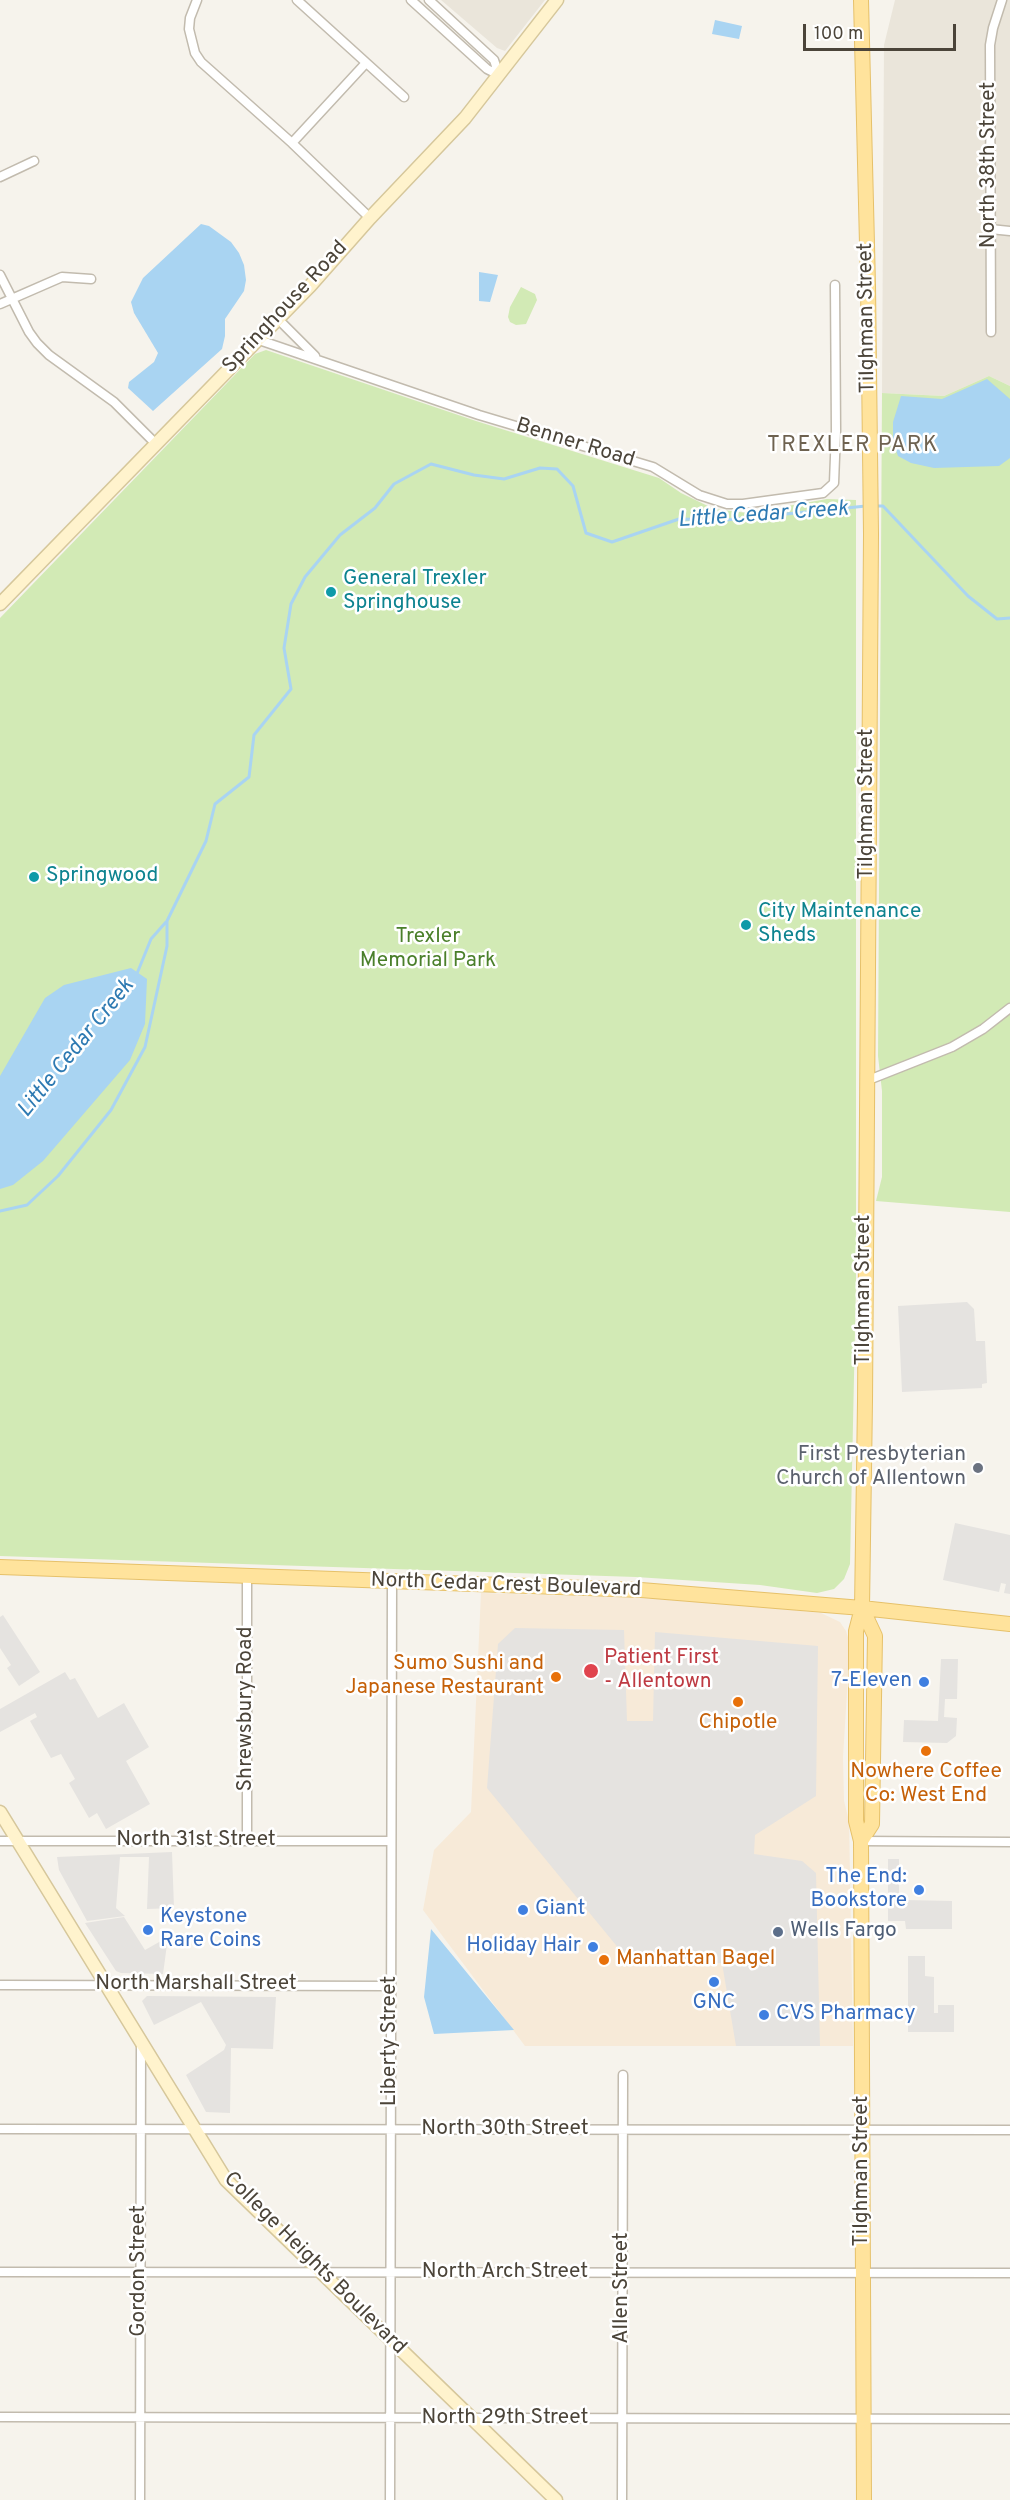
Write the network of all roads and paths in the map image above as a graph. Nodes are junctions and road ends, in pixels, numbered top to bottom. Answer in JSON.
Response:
{"nodes":[{"id":1,"x":197,"y":0,"type":"edge"},
{"id":2,"x":297,"y":0,"type":"edge"},
{"id":3,"x":411,"y":0,"type":"edge"},
{"id":4,"x":429,"y":0,"type":"edge"},
{"id":5,"x":557,"y":0,"type":"edge"},
{"id":6,"x":861,"y":0,"type":"edge"},
{"id":7,"x":1002,"y":0,"type":"edge"},
{"id":8,"x":365,"y":64,"type":"junction"},
{"id":9,"x":499,"y":75,"type":"junction"},
{"id":10,"x":404,"y":97,"type":"dead end"},
{"id":11,"x":292,"y":143,"type":"junction"},
{"id":12,"x":34,"y":160,"type":"dead end"},
{"id":13,"x":0,"y":177,"type":"edge"},
{"id":14,"x":370,"y":218,"type":"junction"},
{"id":15,"x":990,"y":229,"type":"junction"},
{"id":16,"x":1010,"y":231,"type":"edge"},
{"id":17,"x":0,"y":275,"type":"edge"},
{"id":18,"x":91,"y":279,"type":"dead end"},
{"id":19,"x":835,"y":285,"type":"dead end"},
{"id":20,"x":12,"y":298,"type":"junction"},
{"id":21,"x":0,"y":304,"type":"edge"},
{"id":22,"x":279,"y":320,"type":"junction"},
{"id":23,"x":991,"y":332,"type":"dead end"},
{"id":24,"x":259,"y":340,"type":"junction"},
{"id":25,"x":317,"y":358,"type":"junction"},
{"id":26,"x":155,"y":443,"type":"junction"},
{"id":27,"x":0,"y":604,"type":"edge"},
{"id":28,"x":1010,"y":1008,"type":"edge"},
{"id":29,"x":866,"y":1081,"type":"junction"},
{"id":30,"x":0,"y":1567,"type":"edge"},
{"id":31,"x":247,"y":1576,"type":"junction"},
{"id":32,"x":392,"y":1582,"type":"junction"},
{"id":33,"x":862,"y":1608,"type":"junction"},
{"id":34,"x":1010,"y":1624,"type":"edge"},
{"id":35,"x":0,"y":1812,"type":"edge"},
{"id":36,"x":391,"y":1840,"type":"junction"},
{"id":37,"x":0,"y":1841,"type":"edge"},
{"id":38,"x":18,"y":1841,"type":"junction"},
{"id":39,"x":247,"y":1841,"type":"junction"},
{"id":40,"x":861,"y":1841,"type":"junction"},
{"id":41,"x":1010,"y":1842,"type":"edge"},
{"id":42,"x":0,"y":1985,"type":"edge"},
{"id":43,"x":106,"y":1985,"type":"junction"},
{"id":44,"x":391,"y":1986,"type":"junction"},
{"id":45,"x":141,"y":2042,"type":"junction"},
{"id":46,"x":623,"y":2075,"type":"dead end"},
{"id":47,"x":0,"y":2129,"type":"edge"},
{"id":48,"x":141,"y":2129,"type":"junction"},
{"id":49,"x":195,"y":2129,"type":"junction"},
{"id":50,"x":391,"y":2129,"type":"junction"},
{"id":51,"x":863,"y":2129,"type":"junction"},
{"id":52,"x":623,"y":2130,"type":"junction"},
{"id":53,"x":1010,"y":2130,"type":"edge"},
{"id":54,"x":0,"y":2272,"type":"edge"},
{"id":55,"x":140,"y":2272,"type":"junction"},
{"id":56,"x":321,"y":2273,"type":"junction"},
{"id":57,"x":390,"y":2273,"type":"junction"},
{"id":58,"x":622,"y":2273,"type":"junction"},
{"id":59,"x":864,"y":2273,"type":"junction"},
{"id":60,"x":1010,"y":2273,"type":"edge"},
{"id":61,"x":390,"y":2341,"type":"junction"},
{"id":62,"x":0,"y":2417,"type":"edge"},
{"id":63,"x":140,"y":2418,"type":"junction"},
{"id":64,"x":390,"y":2419,"type":"junction"},
{"id":65,"x":472,"y":2419,"type":"junction"},
{"id":66,"x":622,"y":2419,"type":"junction"},
{"id":67,"x":864,"y":2419,"type":"junction"},
{"id":68,"x":1010,"y":2419,"type":"edge"},
{"id":69,"x":140,"y":2500,"type":"edge"},
{"id":70,"x":390,"y":2500,"type":"edge"},
{"id":71,"x":556,"y":2500,"type":"edge"},
{"id":72,"x":622,"y":2500,"type":"edge"},
{"id":73,"x":864,"y":2500,"type":"edge"}],
"edges":[{"from":1,"to":11,"type":"street"},
{"from":2,"to":8,"type":"street"},
{"from":3,"to":9,"type":"street"},
{"from":4,"to":9,"type":"street"},
{"from":5,"to":9,"type":"street","name":"Springhouse Road"},
{"from":6,"to":29,"type":"main road","name":"Tilghman Street"},
{"from":7,"to":15,"type":"street","name":"North 38th Street"},
{"from":8,"to":10,"type":"street"},
{"from":8,"to":11,"type":"street"},
{"from":9,"to":14,"type":"street","name":"Springhouse Road"},
{"from":11,"to":14,"type":"street"},
{"from":12,"to":13,"type":"street"},
{"from":14,"to":22,"type":"street","name":"Springhouse Road"},
{"from":15,"to":16,"type":"street"},
{"from":15,"to":23,"type":"street","name":"North 38th Street"},
{"from":17,"to":20,"type":"street"},
{"from":18,"to":20,"type":"street"},
{"from":19,"to":25,"type":"street","name":"Benner Road"},
{"from":20,"to":21,"type":"street"},
{"from":20,"to":26,"type":"street"},
{"from":22,"to":24,"type":"street","name":"Springhouse Road"},
{"from":22,"to":25,"type":"street","name":"Benner Road"},
{"from":24,"to":25,"type":"street","name":"Benner Road"},
{"from":24,"to":26,"type":"street","name":"Springhouse Road"},
{"from":26,"to":27,"type":"street","name":"Springhouse Road"},
{"from":28,"to":29,"type":"street"},
{"from":29,"to":33,"type":"main road","name":"Tilghman Street"},
{"from":30,"to":31,"type":"main road","name":"North Cedar Crest Boulevard"},
{"from":31,"to":32,"type":"main road","name":"North Cedar Crest Boulevard"},
{"from":31,"to":39,"type":"street","name":"Shrewsbury Road"},
{"from":32,"to":33,"type":"main road","name":"North Cedar Crest Boulevard"},
{"from":32,"to":36,"type":"street","name":"Liberty Street"},
{"from":33,"to":34,"type":"main road","name":"North Cedar Crest Boulevard"},
{"from":33,"to":40,"type":"main road","name":"Tilghman Street"},
{"from":33,"to":40,"type":"main road","name":"Tilghman Street"},
{"from":35,"to":38,"type":"street","name":"College Heights Boulevard"},
{"from":36,"to":39,"type":"street","name":"North 31st Street"},
{"from":36,"to":44,"type":"street","name":"Liberty Street"},
{"from":37,"to":38,"type":"street","name":"North 31st Street"},
{"from":38,"to":39,"type":"street","name":"North 31st Street"},
{"from":38,"to":43,"type":"street","name":"College Heights Boulevard"},
{"from":40,"to":41,"type":"street"},
{"from":40,"to":51,"type":"main road","name":"Tilghman Street"},
{"from":42,"to":43,"type":"street","name":"North Marshall Street"},
{"from":43,"to":44,"type":"street","name":"North Marshall Street"},
{"from":43,"to":45,"type":"street","name":"College Heights Boulevard"},
{"from":44,"to":50,"type":"street","name":"Liberty Street"},
{"from":45,"to":48,"type":"street","name":"Gordon Street"},
{"from":45,"to":49,"type":"street","name":"College Heights Boulevard"},
{"from":46,"to":52,"type":"street","name":"Allen Street"},
{"from":47,"to":48,"type":"street","name":"North 30th Street"},
{"from":48,"to":49,"type":"street","name":"North 30th Street"},
{"from":48,"to":55,"type":"street","name":"Gordon Street"},
{"from":49,"to":50,"type":"street","name":"North 30th Street"},
{"from":49,"to":56,"type":"street","name":"College Heights Boulevard"},
{"from":50,"to":52,"type":"street","name":"North 30th Street"},
{"from":50,"to":57,"type":"street","name":"Liberty Street"},
{"from":51,"to":52,"type":"street","name":"North 30th Street"},
{"from":51,"to":53,"type":"street","name":"North 30th Street"},
{"from":51,"to":59,"type":"main road","name":"Tilghman Street"},
{"from":52,"to":58,"type":"street","name":"Allen Street"},
{"from":54,"to":55,"type":"street","name":"North Arch Street"},
{"from":55,"to":56,"type":"street","name":"North Arch Street"},
{"from":55,"to":63,"type":"street","name":"Gordon Street"},
{"from":56,"to":57,"type":"street","name":"North Arch Street"},
{"from":56,"to":61,"type":"street","name":"College Heights Boulevard"},
{"from":57,"to":58,"type":"street","name":"North Arch Street"},
{"from":57,"to":61,"type":"street","name":"Liberty Street"},
{"from":58,"to":59,"type":"street","name":"North Arch Street"},
{"from":58,"to":66,"type":"street","name":"Allen Street"},
{"from":59,"to":60,"type":"street","name":"North Arch Street"},
{"from":59,"to":67,"type":"main road","name":"Tilghman Street"},
{"from":61,"to":64,"type":"street","name":"Liberty Street"},
{"from":61,"to":65,"type":"street","name":"College Heights Boulevard"},
{"from":62,"to":63,"type":"street","name":"North 29th Street"},
{"from":63,"to":64,"type":"street","name":"North 29th Street"},
{"from":63,"to":69,"type":"street","name":"Gordon Street"},
{"from":64,"to":65,"type":"street","name":"North 29th Street"},
{"from":64,"to":70,"type":"street","name":"Liberty Street"},
{"from":65,"to":66,"type":"street","name":"North 29th Street"},
{"from":65,"to":71,"type":"street","name":"College Heights Boulevard"},
{"from":66,"to":67,"type":"street","name":"North 29th Street"},
{"from":66,"to":72,"type":"street","name":"Allen Street"},
{"from":67,"to":68,"type":"street","name":"North 29th Street"},
{"from":67,"to":73,"type":"main road","name":"Tilghman Street"}]}
